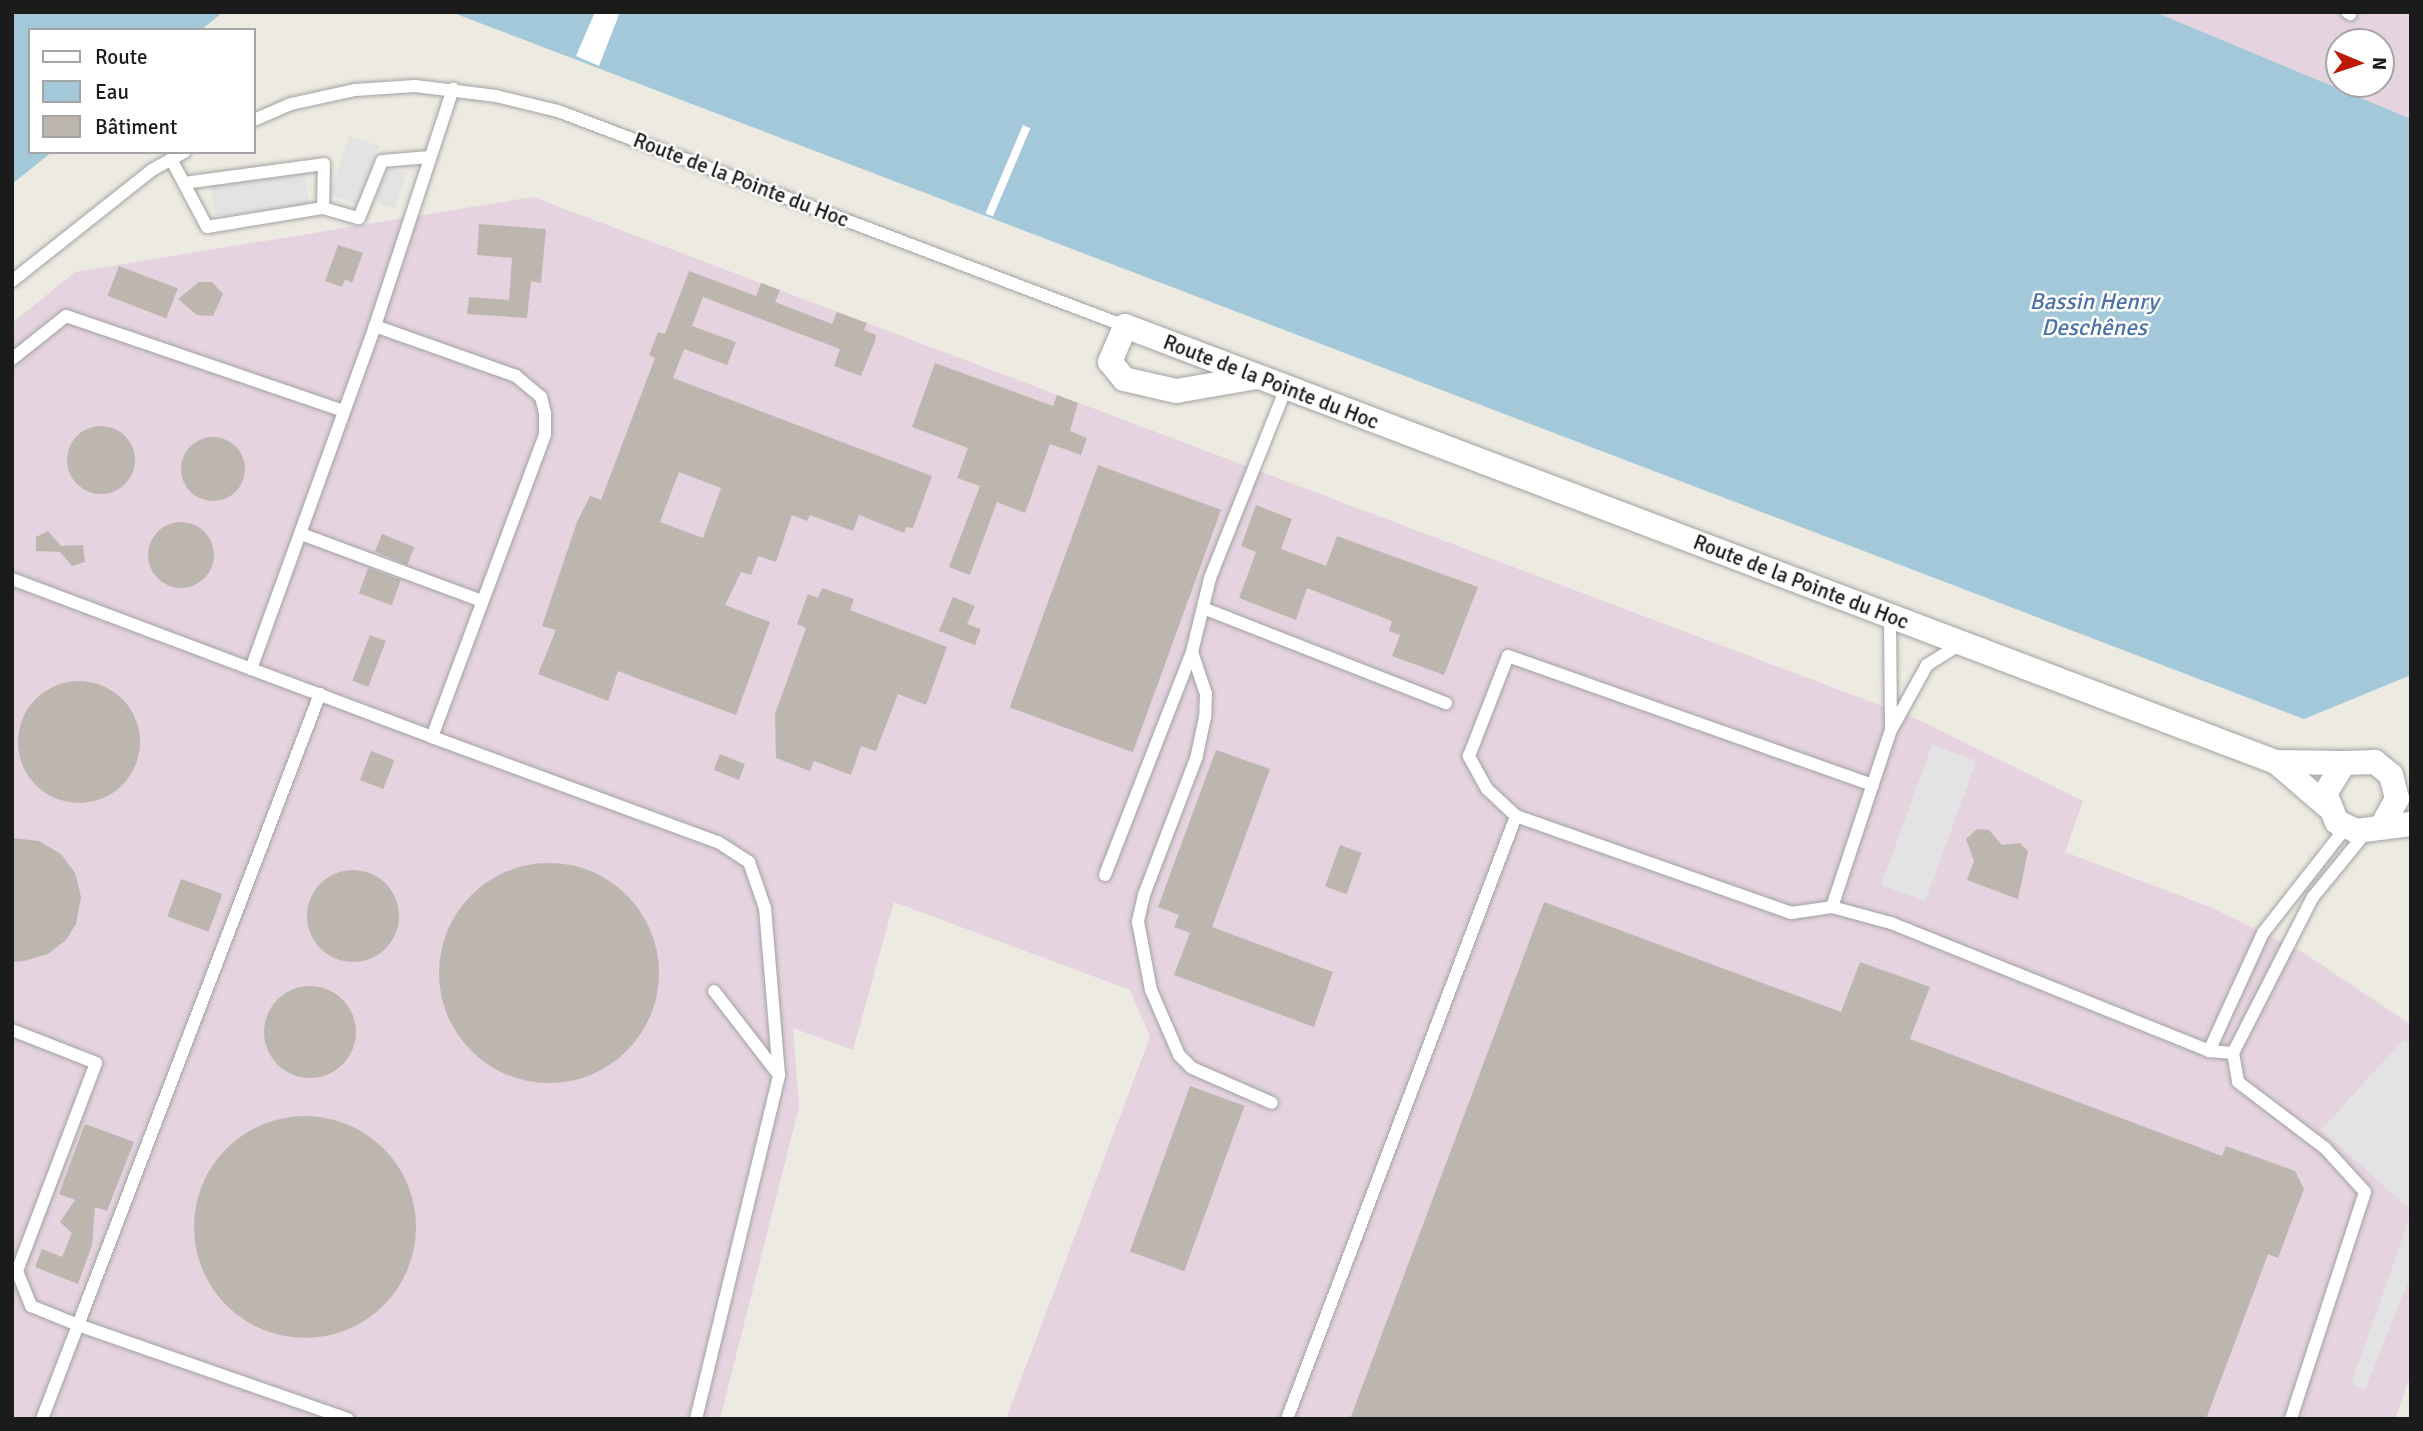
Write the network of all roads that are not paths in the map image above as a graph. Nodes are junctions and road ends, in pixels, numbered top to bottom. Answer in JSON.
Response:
{"nodes":[{"id":1,"x":453,"y":89,"type":"junction"},
{"id":2,"x":256,"y":119,"type":"edge"},
{"id":3,"x":180,"y":154,"type":"edge"},
{"id":4,"x":430,"y":157,"type":"junction"},
{"id":5,"x":171,"y":159,"type":"junction"},
{"id":6,"x":184,"y":183,"type":"junction"},
{"id":7,"x":323,"y":208,"type":"junction"},
{"id":8,"x":12,"y":281,"type":"edge"},
{"id":9,"x":375,"y":326,"type":"junction"},
{"id":10,"x":1125,"y":326,"type":"junction"},
{"id":11,"x":12,"y":359,"type":"edge"},
{"id":12,"x":1257,"y":377,"type":"junction"},
{"id":13,"x":1286,"y":388,"type":"junction"},
{"id":14,"x":343,"y":411,"type":"junction"},
{"id":15,"x":301,"y":534,"type":"junction"},
{"id":16,"x":12,"y":579,"type":"edge"},
{"id":17,"x":482,"y":601,"type":"junction"},
{"id":18,"x":1203,"y":608,"type":"junction"},
{"id":19,"x":1889,"y":615,"type":"junction"},
{"id":20,"x":1962,"y":643,"type":"junction"},
{"id":21,"x":1192,"y":652,"type":"junction"},
{"id":22,"x":251,"y":669,"type":"junction"},
{"id":23,"x":320,"y":694,"type":"junction"},
{"id":24,"x":1446,"y":703,"type":"dead end"},
{"id":25,"x":1891,"y":730,"type":"junction"},
{"id":26,"x":432,"y":737,"type":"junction"},
{"id":27,"x":2276,"y":762,"type":"junction"},
{"id":28,"x":2344,"y":763,"type":"junction"},
{"id":29,"x":1873,"y":785,"type":"junction"},
{"id":30,"x":2403,"y":792,"type":"edge"},
{"id":31,"x":2332,"y":814,"type":"junction"},
{"id":32,"x":1516,"y":816,"type":"junction"},
{"id":33,"x":2411,"y":824,"type":"edge"},
{"id":34,"x":2375,"y":828,"type":"junction"},
{"id":35,"x":1105,"y":875,"type":"dead end"},
{"id":36,"x":1832,"y":907,"type":"junction"},
{"id":37,"x":714,"y":991,"type":"dead end"},
{"id":38,"x":12,"y":1030,"type":"edge"},
{"id":39,"x":2209,"y":1051,"type":"junction"},
{"id":40,"x":2233,"y":1053,"type":"junction"},
{"id":41,"x":779,"y":1075,"type":"junction"},
{"id":42,"x":1272,"y":1103,"type":"dead end"},
{"id":43,"x":78,"y":1325,"type":"junction"},
{"id":44,"x":42,"y":1419,"type":"edge"},
{"id":45,"x":348,"y":1419,"type":"edge"},
{"id":46,"x":696,"y":1419,"type":"edge"},
{"id":47,"x":1287,"y":1419,"type":"edge"},
{"id":48,"x":2291,"y":1419,"type":"edge"}],
"edges":[{"from":1,"to":2,"type":"lane","name":"Route de la Pointe du Hoc"},
{"from":1,"to":4,"type":"lane"},
{"from":1,"to":10,"type":"lane","name":"Route de la Pointe du Hoc"},
{"from":3,"to":5,"type":"lane"},
{"from":4,"to":7,"type":"lane"},
{"from":4,"to":9,"type":"lane"},
{"from":5,"to":6,"type":"lane"},
{"from":5,"to":8,"type":"lane"},
{"from":6,"to":7,"type":"lane"},
{"from":6,"to":7,"type":"lane"},
{"from":9,"to":14,"type":"lane"},
{"from":9,"to":17,"type":"lane"},
{"from":10,"to":12,"type":"street","name":"Route de la Pointe du Hoc"},
{"from":10,"to":12,"type":"street"},
{"from":11,"to":14,"type":"lane"},
{"from":12,"to":13,"type":"street","name":"Route de la Pointe du Hoc"},
{"from":13,"to":18,"type":"lane"},
{"from":13,"to":19,"type":"street","name":"Route de la Pointe du Hoc"},
{"from":14,"to":15,"type":"lane"},
{"from":15,"to":17,"type":"lane"},
{"from":15,"to":22,"type":"lane"},
{"from":16,"to":22,"type":"lane"},
{"from":17,"to":26,"type":"lane"},
{"from":18,"to":21,"type":"lane"},
{"from":18,"to":24,"type":"lane"},
{"from":19,"to":20,"type":"street","name":"Route de la Pointe du Hoc"},
{"from":19,"to":25,"type":"lane"},
{"from":20,"to":25,"type":"lane"},
{"from":20,"to":27,"type":"street","name":"Route de la Pointe du Hoc"},
{"from":21,"to":35,"type":"lane"},
{"from":21,"to":42,"type":"lane"},
{"from":22,"to":23,"type":"lane"},
{"from":23,"to":26,"type":"lane"},
{"from":23,"to":43,"type":"lane"},
{"from":25,"to":29,"type":"lane"},
{"from":26,"to":41,"type":"lane"},
{"from":27,"to":28,"type":"street","name":"Route de la Pointe du Hoc"},
{"from":27,"to":31,"type":"street","name":"Route de la Pointe du Hoc"},
{"from":28,"to":30,"type":"street"},
{"from":28,"to":31,"type":"street"},
{"from":29,"to":32,"type":"lane"},
{"from":29,"to":36,"type":"lane"},
{"from":30,"to":34,"type":"street"},
{"from":31,"to":34,"type":"street"},
{"from":31,"to":39,"type":"lane"},
{"from":32,"to":36,"type":"lane"},
{"from":32,"to":47,"type":"lane"},
{"from":33,"to":34,"type":"street"},
{"from":34,"to":40,"type":"lane"},
{"from":36,"to":39,"type":"lane"},
{"from":37,"to":41,"type":"lane"},
{"from":38,"to":43,"type":"lane"},
{"from":39,"to":40,"type":"lane"},
{"from":40,"to":48,"type":"lane"},
{"from":41,"to":46,"type":"lane"},
{"from":43,"to":44,"type":"lane"},
{"from":43,"to":45,"type":"lane"}]}
